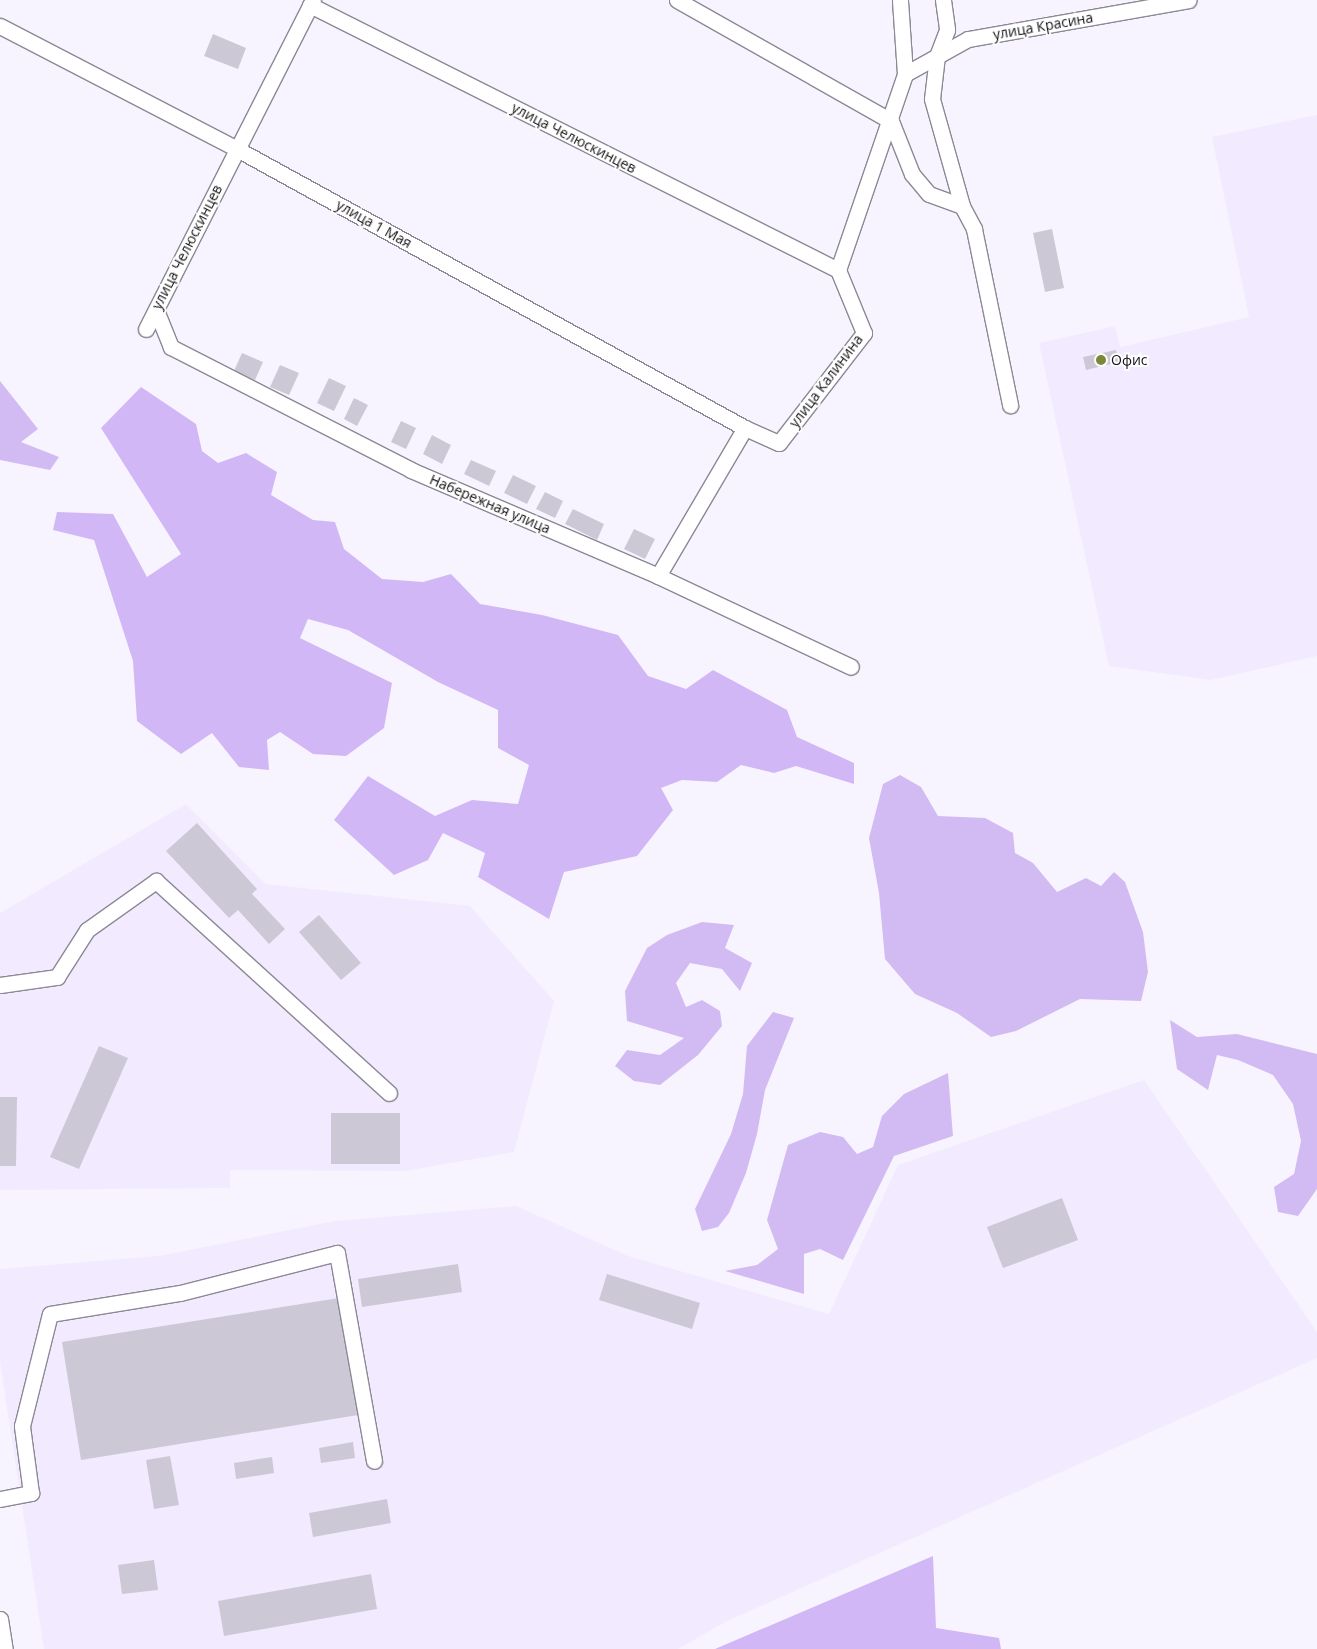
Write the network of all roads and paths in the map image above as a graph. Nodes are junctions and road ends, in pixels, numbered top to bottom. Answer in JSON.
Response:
{"nodes":[{"id":1,"x":677,"y":0,"type":"edge"},
{"id":2,"x":900,"y":0,"type":"edge"},
{"id":3,"x":943,"y":0,"type":"edge"},
{"id":4,"x":1188,"y":0,"type":"edge"},
{"id":5,"x":311,"y":3,"type":"edge"},
{"id":6,"x":0,"y":26,"type":"edge"},
{"id":7,"x":937,"y":56,"type":"junction"},
{"id":8,"x":905,"y":74,"type":"junction"},
{"id":9,"x":890,"y":120,"type":"junction"},
{"id":10,"x":237,"y":149,"type":"junction"},
{"id":11,"x":962,"y":206,"type":"junction"},
{"id":12,"x":838,"y":270,"type":"junction"},
{"id":13,"x":156,"y":310,"type":"junction"},
{"id":14,"x":146,"y":329,"type":"dead end"},
{"id":15,"x":1010,"y":405,"type":"dead end"},
{"id":16,"x":744,"y":428,"type":"junction"},
{"id":17,"x":658,"y":576,"type":"junction"},
{"id":18,"x":851,"y":667,"type":"dead end"},
{"id":19,"x":0,"y":985,"type":"edge"},
{"id":20,"x":389,"y":1093,"type":"dead end"},
{"id":21,"x":374,"y":1461,"type":"dead end"},
{"id":22,"x":0,"y":1499,"type":"edge"},
{"id":23,"x":0,"y":1620,"type":"edge"},
{"id":24,"x":5,"y":1649,"type":"edge"}],
"edges":[{"from":1,"to":9,"type":"street"},
{"from":2,"to":8,"type":"street"},
{"from":3,"to":7,"type":"street"},
{"from":4,"to":7,"type":"street","name":"улица Красина"},
{"from":5,"to":10,"type":"street","name":"улица Челюскинцев"},
{"from":5,"to":12,"type":"street","name":"улица Челюскинцев"},
{"from":6,"to":10,"type":"street","name":"улица 1 Мая"},
{"from":7,"to":8,"type":"street","name":"улица Красина"},
{"from":7,"to":11,"type":"street"},
{"from":8,"to":9,"type":"street"},
{"from":9,"to":11,"type":"street"},
{"from":9,"to":12,"type":"street"},
{"from":10,"to":13,"type":"street","name":"улица Челюскинцев"},
{"from":10,"to":16,"type":"street","name":"улица 1 Мая"},
{"from":11,"to":15,"type":"street"},
{"from":12,"to":16,"type":"street","name":"улица Калинина"},
{"from":13,"to":14,"type":"street","name":"улица Челюскинцев"},
{"from":13,"to":17,"type":"street","name":"Набережная улица"},
{"from":16,"to":17,"type":"street"},
{"from":17,"to":18,"type":"street","name":"Набережная улица"},
{"from":19,"to":20,"type":"street"},
{"from":21,"to":22,"type":"street"},
{"from":23,"to":24,"type":"street"}]}
